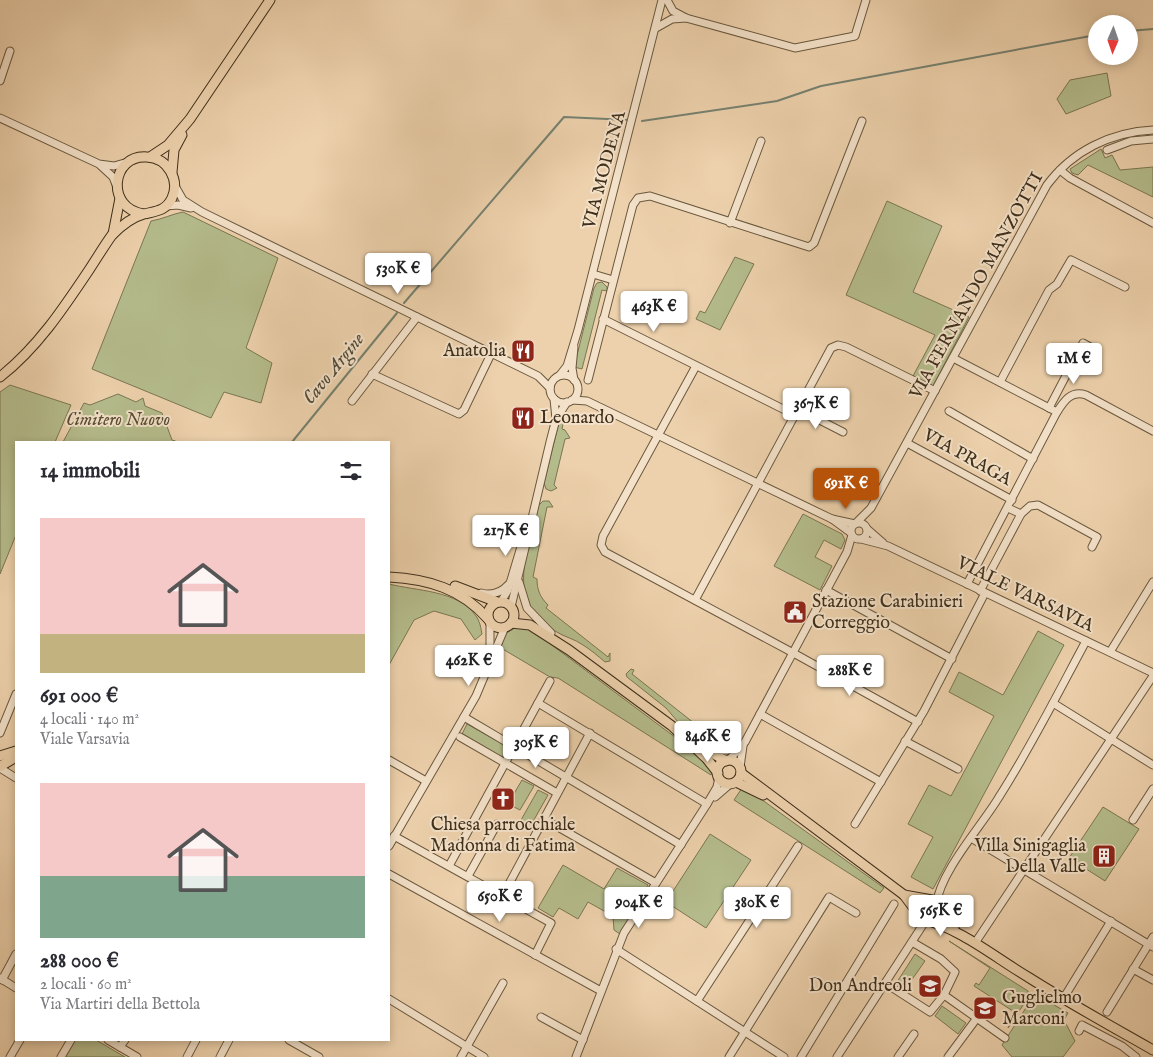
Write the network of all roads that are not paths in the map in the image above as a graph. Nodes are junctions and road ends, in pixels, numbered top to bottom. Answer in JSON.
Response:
{"nodes":[{"id":1,"x":270,"y":0,"type":"edge"},
{"id":2,"x":662,"y":0,"type":"edge"},
{"id":3,"x":667,"y":0,"type":"edge"},
{"id":4,"x":866,"y":0,"type":"edge"},
{"id":5,"x":660,"y":11,"type":"junction"},
{"id":6,"x":673,"y":11,"type":"junction"},
{"id":7,"x":686,"y":18,"type":"junction"},
{"id":8,"x":672,"y":19,"type":"junction"},
{"id":9,"x":656,"y":28,"type":"junction"},
{"id":10,"x":10,"y":50,"type":"dead end"},
{"id":11,"x":0,"y":81,"type":"edge"},
{"id":12,"x":0,"y":118,"type":"edge"},
{"id":13,"x":190,"y":119,"type":"junction"},
{"id":14,"x":862,"y":122,"type":"dead end"},
{"id":15,"x":1153,"y":130,"type":"edge"},
{"id":16,"x":1153,"y":139,"type":"edge"},
{"id":17,"x":761,"y":141,"type":"dead end"},
{"id":18,"x":1107,"y":150,"type":"dead end"},
{"id":19,"x":150,"y":157,"type":"junction"},
{"id":20,"x":128,"y":162,"type":"junction"},
{"id":21,"x":99,"y":164,"type":"junction"},
{"id":22,"x":1060,"y":170,"type":"junction"},
{"id":23,"x":172,"y":174,"type":"junction"},
{"id":24,"x":175,"y":185,"type":"junction"},
{"id":25,"x":117,"y":187,"type":"junction"},
{"id":26,"x":120,"y":198,"type":"junction"},
{"id":27,"x":166,"y":206,"type":"junction"},
{"id":28,"x":202,"y":212,"type":"junction"},
{"id":29,"x":144,"y":214,"type":"junction"},
{"id":30,"x":730,"y":223,"type":"junction"},
{"id":31,"x":1153,"y":223,"type":"edge"},
{"id":32,"x":113,"y":235,"type":"junction"},
{"id":33,"x":593,"y":274,"type":"junction"},
{"id":34,"x":613,"y":280,"type":"junction"},
{"id":35,"x":1126,"y":287,"type":"dead end"},
{"id":36,"x":417,"y":317,"type":"junction"},
{"id":37,"x":603,"y":320,"type":"junction"},
{"id":38,"x":574,"y":346,"type":"junction"},
{"id":39,"x":1094,"y":348,"type":"dead end"},
{"id":40,"x":491,"y":354,"type":"junction"},
{"id":41,"x":953,"y":358,"type":"junction"},
{"id":42,"x":696,"y":366,"type":"junction"},
{"id":43,"x":372,"y":374,"type":"junction"},
{"id":44,"x":538,"y":376,"type":"junction"},
{"id":45,"x":558,"y":376,"type":"junction"},
{"id":46,"x":0,"y":377,"type":"edge"},
{"id":47,"x":574,"y":380,"type":"junction"},
{"id":48,"x":588,"y":380,"type":"dead end"},
{"id":49,"x":1000,"y":382,"type":"junction"},
{"id":50,"x":550,"y":388,"type":"junction"},
{"id":51,"x":578,"y":390,"type":"junction"},
{"id":52,"x":935,"y":391,"type":"junction"},
{"id":53,"x":554,"y":399,"type":"junction"},
{"id":54,"x":352,"y":401,"type":"dead end"},
{"id":55,"x":569,"y":401,"type":"junction"},
{"id":56,"x":587,"y":401,"type":"junction"},
{"id":57,"x":1049,"y":408,"type":"junction"},
{"id":58,"x":949,"y":411,"type":"dead end"},
{"id":59,"x":796,"y":412,"type":"junction"},
{"id":60,"x":1057,"y":412,"type":"junction"},
{"id":61,"x":556,"y":419,"type":"junction"},
{"id":62,"x":1153,"y":431,"type":"edge"},
{"id":63,"x":844,"y":432,"type":"dead end"},
{"id":64,"x":659,"y":436,"type":"junction"},
{"id":65,"x":907,"y":443,"type":"junction"},
{"id":66,"x":1033,"y":459,"type":"junction"},
{"id":67,"x":758,"y":484,"type":"junction"},
{"id":68,"x":1012,"y":500,"type":"junction"},
{"id":69,"x":871,"y":508,"type":"junction"},
{"id":70,"x":1008,"y":508,"type":"junction"},
{"id":71,"x":1021,"y":514,"type":"junction"},
{"id":72,"x":832,"y":519,"type":"junction"},
{"id":73,"x":856,"y":524,"type":"junction"},
{"id":74,"x":866,"y":528,"type":"junction"},
{"id":75,"x":851,"y":534,"type":"junction"},
{"id":76,"x":860,"y":539,"type":"junction"},
{"id":77,"x":883,"y":543,"type":"junction"},
{"id":78,"x":1092,"y":547,"type":"dead end"},
{"id":79,"x":847,"y":552,"type":"junction"},
{"id":80,"x":390,"y":577,"type":"edge"},
{"id":81,"x":515,"y":580,"type":"junction"},
{"id":82,"x":423,"y":581,"type":"junction"},
{"id":83,"x":1153,"y":582,"type":"edge"},
{"id":84,"x":967,"y":584,"type":"junction"},
{"id":85,"x":459,"y":588,"type":"junction"},
{"id":86,"x":826,"y":590,"type":"junction"},
{"id":87,"x":983,"y":592,"type":"junction"},
{"id":88,"x":695,"y":600,"type":"junction"},
{"id":89,"x":499,"y":602,"type":"junction"},
{"id":90,"x":512,"y":609,"type":"junction"},
{"id":91,"x":489,"y":621,"type":"junction"},
{"id":92,"x":508,"y":625,"type":"junction"},
{"id":93,"x":551,"y":633,"type":"junction"},
{"id":94,"x":1086,"y":641,"type":"junction"},
{"id":95,"x":569,"y":650,"type":"junction"},
{"id":96,"x":793,"y":652,"type":"junction"},
{"id":97,"x":1110,"y":652,"type":"junction"},
{"id":98,"x":952,"y":659,"type":"junction"},
{"id":99,"x":490,"y":663,"type":"junction"},
{"id":100,"x":1153,"y":674,"type":"edge"},
{"id":101,"x":550,"y":681,"type":"dead end"},
{"id":102,"x":15,"y":696,"type":"edge"},
{"id":103,"x":538,"y":702,"type":"junction"},
{"id":104,"x":1053,"y":703,"type":"junction"},
{"id":105,"x":760,"y":714,"type":"junction"},
{"id":106,"x":464,"y":717,"type":"junction"},
{"id":107,"x":918,"y":722,"type":"junction"},
{"id":108,"x":672,"y":726,"type":"junction"},
{"id":109,"x":1,"y":728,"type":"edge"},
{"id":110,"x":590,"y":734,"type":"junction"},
{"id":111,"x":460,"y":737,"type":"dead end"},
{"id":112,"x":1111,"y":738,"type":"junction"},
{"id":113,"x":905,"y":741,"type":"junction"},
{"id":114,"x":744,"y":744,"type":"junction"},
{"id":115,"x":514,"y":746,"type":"junction"},
{"id":116,"x":700,"y":746,"type":"junction"},
{"id":117,"x":15,"y":752,"type":"edge"},
{"id":118,"x":15,"y":758,"type":"edge"},
{"id":119,"x":727,"y":760,"type":"junction"},
{"id":120,"x":390,"y":761,"type":"edge"},
{"id":121,"x":504,"y":763,"type":"junction"},
{"id":122,"x":0,"y":765,"type":"edge"},
{"id":123,"x":1153,"y":765,"type":"edge"},
{"id":124,"x":958,"y":769,"type":"dead end"},
{"id":125,"x":718,"y":775,"type":"junction"},
{"id":126,"x":566,"y":776,"type":"junction"},
{"id":127,"x":737,"y":777,"type":"junction"},
{"id":128,"x":15,"y":778,"type":"edge"},
{"id":129,"x":426,"y":781,"type":"junction"},
{"id":130,"x":881,"y":782,"type":"junction"},
{"id":131,"x":1153,"y":788,"type":"edge"},
{"id":132,"x":557,"y":793,"type":"junction"},
{"id":133,"x":708,"y":804,"type":"junction"},
{"id":134,"x":544,"y":819,"type":"junction"},
{"id":135,"x":1133,"y":820,"type":"dead end"},
{"id":136,"x":497,"y":824,"type":"dead end"},
{"id":137,"x":855,"y":824,"type":"dead end"},
{"id":138,"x":394,"y":836,"type":"junction"},
{"id":139,"x":971,"y":838,"type":"junction"},
{"id":140,"x":390,"y":844,"type":"edge"},
{"id":141,"x":681,"y":844,"type":"junction"},
{"id":142,"x":798,"y":846,"type":"dead end"},
{"id":143,"x":449,"y":866,"type":"junction"},
{"id":144,"x":1024,"y":870,"type":"junction"},
{"id":145,"x":390,"y":875,"type":"edge"},
{"id":146,"x":468,"y":876,"type":"junction"},
{"id":147,"x":656,"y":883,"type":"junction"},
{"id":148,"x":503,"y":895,"type":"junction"},
{"id":149,"x":904,"y":895,"type":"junction"},
{"id":150,"x":931,"y":903,"type":"junction"},
{"id":151,"x":894,"y":904,"type":"dead end"},
{"id":152,"x":916,"y":911,"type":"junction"},
{"id":153,"x":856,"y":913,"type":"dead end"},
{"id":154,"x":928,"y":919,"type":"junction"},
{"id":155,"x":1111,"y":921,"type":"junction"},
{"id":156,"x":961,"y":934,"type":"junction"},
{"id":157,"x":1153,"y":937,"type":"edge"},
{"id":158,"x":912,"y":942,"type":"junction"},
{"id":159,"x":975,"y":943,"type":"junction"},
{"id":160,"x":1151,"y":946,"type":"edge"},
{"id":161,"x":616,"y":949,"type":"junction"},
{"id":162,"x":535,"y":955,"type":"junction"},
{"id":163,"x":15,"y":956,"type":"edge"},
{"id":164,"x":1133,"y":969,"type":"junction"},
{"id":165,"x":1,"y":979,"type":"edge"},
{"id":166,"x":1153,"y":980,"type":"edge"},
{"id":167,"x":503,"y":983,"type":"dead end"},
{"id":168,"x":885,"y":983,"type":"junction"},
{"id":169,"x":15,"y":987,"type":"edge"},
{"id":170,"x":601,"y":991,"type":"junction"},
{"id":171,"x":944,"y":995,"type":"junction"},
{"id":172,"x":1063,"y":999,"type":"junction"},
{"id":173,"x":390,"y":1000,"type":"edge"},
{"id":174,"x":697,"y":1001,"type":"junction"},
{"id":175,"x":1106,"y":1012,"type":"dead end"},
{"id":176,"x":541,"y":1017,"type":"dead end"},
{"id":177,"x":977,"y":1018,"type":"junction"},
{"id":178,"x":1079,"y":1031,"type":"dead end"},
{"id":179,"x":745,"y":1032,"type":"junction"},
{"id":180,"x":914,"y":1034,"type":"dead end"},
{"id":181,"x":1005,"y":1038,"type":"dead end"},
{"id":182,"x":583,"y":1040,"type":"junction"},
{"id":183,"x":19,"y":1041,"type":"edge"},
{"id":184,"x":70,"y":1041,"type":"edge"},
{"id":185,"x":110,"y":1041,"type":"edge"},
{"id":186,"x":124,"y":1041,"type":"edge"},
{"id":187,"x":195,"y":1041,"type":"edge"},
{"id":188,"x":228,"y":1041,"type":"edge"},
{"id":189,"x":291,"y":1041,"type":"edge"},
{"id":190,"x":467,"y":1045,"type":"junction"},
{"id":191,"x":120,"y":1047,"type":"junction"},
{"id":192,"x":1153,"y":1050,"type":"edge"},
{"id":193,"x":126,"y":1054,"type":"edge"},
{"id":194,"x":10,"y":1057,"type":"edge"},
{"id":195,"x":61,"y":1057,"type":"edge"},
{"id":196,"x":137,"y":1057,"type":"edge"},
{"id":197,"x":187,"y":1057,"type":"edge"},
{"id":198,"x":220,"y":1057,"type":"edge"},
{"id":199,"x":319,"y":1057,"type":"edge"},
{"id":200,"x":460,"y":1057,"type":"edge"},
{"id":201,"x":484,"y":1057,"type":"edge"},
{"id":202,"x":576,"y":1057,"type":"edge"},
{"id":203,"x":729,"y":1057,"type":"edge"},
{"id":204,"x":784,"y":1057,"type":"edge"},
{"id":205,"x":801,"y":1057,"type":"edge"},
{"id":206,"x":837,"y":1057,"type":"edge"},
{"id":207,"x":898,"y":1057,"type":"edge"},
{"id":208,"x":948,"y":1057,"type":"edge"},
{"id":209,"x":1136,"y":1057,"type":"edge"}],
"edges":[{"from":1,"to":13,"type":"main road"},
{"from":2,"to":5,"type":"street","name":"VIA MODENA"},
{"from":3,"to":6,"type":"street"},
{"from":4,"to":7,"type":"street"},
{"from":5,"to":6,"type":"street"},
{"from":5,"to":8,"type":"street"},
{"from":5,"to":9,"type":"street","name":"VIA MODENA"},
{"from":6,"to":7,"type":"street"},
{"from":7,"to":8,"type":"street"},
{"from":8,"to":9,"type":"street"},
{"from":9,"to":33,"type":"street","name":"VIA MODENA"},
{"from":10,"to":11,"type":"street"},
{"from":12,"to":21,"type":"street"},
{"from":13,"to":19,"type":"main road"},
{"from":13,"to":23,"type":"main road"},
{"from":14,"to":30,"type":"street"},
{"from":15,"to":22,"type":"street","name":"VIA FERNANDO MANZOTTI"},
{"from":16,"to":18,"type":"street"},
{"from":17,"to":30,"type":"street"},
{"from":19,"to":20,"type":"main road"},
{"from":19,"to":23,"type":"main road"},
{"from":20,"to":21,"type":"street"},
{"from":20,"to":25,"type":"main road"},
{"from":21,"to":25,"type":"street"},
{"from":22,"to":31,"type":"street"},
{"from":22,"to":41,"type":"street","name":"VIA FERNANDO MANZOTTI"},
{"from":23,"to":24,"type":"main road"},
{"from":24,"to":27,"type":"main road"},
{"from":24,"to":28,"type":"street"},
{"from":25,"to":26,"type":"main road"},
{"from":26,"to":29,"type":"main road"},
{"from":26,"to":32,"type":"main road"},
{"from":27,"to":28,"type":"street"},
{"from":27,"to":29,"type":"main road"},
{"from":28,"to":36,"type":"street"},
{"from":29,"to":32,"type":"main road"},
{"from":30,"to":34,"type":"street"},
{"from":32,"to":46,"type":"main road"},
{"from":33,"to":34,"type":"street"},
{"from":33,"to":38,"type":"street","name":"VIA MODENA"},
{"from":34,"to":37,"type":"street"},
{"from":35,"to":49,"type":"street"},
{"from":36,"to":40,"type":"street"},
{"from":36,"to":43,"type":"street"},
{"from":37,"to":42,"type":"street"},
{"from":37,"to":48,"type":"street"},
{"from":38,"to":45,"type":"street","name":"VIA MODENA"},
{"from":38,"to":47,"type":"street","name":"VIA MODENA"},
{"from":39,"to":57,"type":"street"},
{"from":40,"to":43,"type":"street"},
{"from":40,"to":44,"type":"street"},
{"from":41,"to":49,"type":"street"},
{"from":41,"to":52,"type":"street","name":"VIA FERNANDO MANZOTTI"},
{"from":42,"to":59,"type":"street"},
{"from":42,"to":64,"type":"street"},
{"from":43,"to":54,"type":"street"},
{"from":44,"to":45,"type":"street"},
{"from":44,"to":50,"type":"street"},
{"from":45,"to":47,"type":"street"},
{"from":45,"to":50,"type":"street"},
{"from":47,"to":51,"type":"street"},
{"from":49,"to":57,"type":"street"},
{"from":50,"to":53,"type":"street"},
{"from":51,"to":55,"type":"street"},
{"from":51,"to":56,"type":"street","name":"VIALE VARSAVIA"},
{"from":52,"to":59,"type":"street"},
{"from":52,"to":65,"type":"street","name":"VIA FERNANDO MANZOTTI"},
{"from":53,"to":55,"type":"street"},
{"from":53,"to":61,"type":"street"},
{"from":55,"to":56,"type":"street","name":"VIALE VARSAVIA"},
{"from":55,"to":61,"type":"street"},
{"from":56,"to":64,"type":"street","name":"VIALE VARSAVIA"},
{"from":57,"to":60,"type":"street"},
{"from":58,"to":66,"type":"street"},
{"from":59,"to":63,"type":"street"},
{"from":59,"to":67,"type":"street"},
{"from":60,"to":62,"type":"street"},
{"from":60,"to":66,"type":"street"},
{"from":61,"to":81,"type":"street"},
{"from":64,"to":67,"type":"street","name":"VIALE VARSAVIA"},
{"from":64,"to":88,"type":"street"},
{"from":65,"to":68,"type":"street","name":"VIA PRAGA"},
{"from":65,"to":69,"type":"street","name":"VIA FERNANDO MANZOTTI"},
{"from":66,"to":68,"type":"street"},
{"from":67,"to":72,"type":"street","name":"VIALE VARSAVIA"},
{"from":67,"to":88,"type":"street"},
{"from":68,"to":70,"type":"street"},
{"from":69,"to":73,"type":"street","name":"VIA FERNANDO MANZOTTI"},
{"from":69,"to":74,"type":"street","name":"VIA FERNANDO MANZOTTI"},
{"from":70,"to":71,"type":"street"},
{"from":70,"to":84,"type":"street"},
{"from":71,"to":78,"type":"street"},
{"from":71,"to":87,"type":"street"},
{"from":72,"to":73,"type":"street","name":"VIALE VARSAVIA"},
{"from":72,"to":75,"type":"street","name":"VIALE VARSAVIA"},
{"from":73,"to":74,"type":"street","name":"VIALE VARSAVIA"},
{"from":73,"to":75,"type":"street"},
{"from":74,"to":76,"type":"street"},
{"from":74,"to":77,"type":"street","name":"VIALE VARSAVIA"},
{"from":75,"to":76,"type":"street","name":"VIALE VARSAVIA"},
{"from":75,"to":79,"type":"street"},
{"from":76,"to":77,"type":"street","name":"VIALE VARSAVIA"},
{"from":76,"to":79,"type":"street"},
{"from":77,"to":84,"type":"street","name":"VIALE VARSAVIA"},
{"from":79,"to":86,"type":"street"},
{"from":80,"to":82,"type":"main road"},
{"from":81,"to":85,"type":"street"},
{"from":81,"to":89,"type":"street"},
{"from":81,"to":90,"type":"street"},
{"from":81,"to":93,"type":"street"},
{"from":82,"to":85,"type":"main road"},
{"from":82,"to":91,"type":"main road"},
{"from":83,"to":97,"type":"street"},
{"from":84,"to":87,"type":"street","name":"VIALE VARSAVIA"},
{"from":85,"to":89,"type":"main road"},
{"from":86,"to":96,"type":"street"},
{"from":86,"to":98,"type":"street"},
{"from":87,"to":94,"type":"street","name":"VIALE VARSAVIA"},
{"from":87,"to":98,"type":"street"},
{"from":88,"to":96,"type":"street"},
{"from":89,"to":90,"type":"main road"},
{"from":89,"to":91,"type":"main road"},
{"from":90,"to":92,"type":"main road"},
{"from":90,"to":93,"type":"main road"},
{"from":91,"to":92,"type":"main road"},
{"from":91,"to":99,"type":"street"},
{"from":92,"to":95,"type":"main road"},
{"from":92,"to":99,"type":"street"},
{"from":93,"to":95,"type":"main road"},
{"from":94,"to":97,"type":"street","name":"VIALE VARSAVIA"},
{"from":94,"to":104,"type":"street"},
{"from":95,"to":108,"type":"main road"},
{"from":96,"to":105,"type":"street"},
{"from":96,"to":107,"type":"street"},
{"from":97,"to":100,"type":"street","name":"VIALE VARSAVIA"},
{"from":98,"to":107,"type":"street"},
{"from":99,"to":106,"type":"street"},
{"from":100,"to":112,"type":"street"},
{"from":101,"to":103,"type":"street"},
{"from":102,"to":109,"type":"street"},
{"from":103,"to":110,"type":"street"},
{"from":103,"to":115,"type":"street"},
{"from":104,"to":112,"type":"street"},
{"from":104,"to":139,"type":"street"},
{"from":105,"to":114,"type":"street"},
{"from":105,"to":130,"type":"street"},
{"from":106,"to":115,"type":"street"},
{"from":106,"to":129,"type":"street"},
{"from":107,"to":113,"type":"street"},
{"from":108,"to":116,"type":"main road"},
{"from":108,"to":125,"type":"main road"},
{"from":110,"to":126,"type":"street"},
{"from":110,"to":133,"type":"street"},
{"from":111,"to":121,"type":"street"},
{"from":112,"to":123,"type":"street"},
{"from":112,"to":144,"type":"street"},
{"from":113,"to":124,"type":"street"},
{"from":113,"to":130,"type":"street"},
{"from":114,"to":116,"type":"street"},
{"from":114,"to":119,"type":"street"},
{"from":114,"to":127,"type":"street"},
{"from":115,"to":121,"type":"street"},
{"from":115,"to":126,"type":"street"},
{"from":116,"to":119,"type":"main road"},
{"from":117,"to":122,"type":"main road"},
{"from":118,"to":122,"type":"main road"},
{"from":119,"to":125,"type":"main road"},
{"from":119,"to":127,"type":"main road"},
{"from":120,"to":129,"type":"street"},
{"from":121,"to":132,"type":"street"},
{"from":121,"to":143,"type":"street"},
{"from":122,"to":128,"type":"street"},
{"from":125,"to":127,"type":"main road"},
{"from":125,"to":133,"type":"street"},
{"from":126,"to":132,"type":"street"},
{"from":126,"to":141,"type":"street"},
{"from":127,"to":133,"type":"street"},
{"from":127,"to":149,"type":"main road"},
{"from":129,"to":138,"type":"street"},
{"from":130,"to":137,"type":"street"},
{"from":131,"to":135,"type":"street"},
{"from":132,"to":134,"type":"street"},
{"from":133,"to":141,"type":"street"},
{"from":134,"to":147,"type":"street"},
{"from":134,"to":148,"type":"street"},
{"from":136,"to":146,"type":"street"},
{"from":138,"to":140,"type":"street"},
{"from":138,"to":143,"type":"street"},
{"from":139,"to":144,"type":"street"},
{"from":139,"to":150,"type":"street"},
{"from":141,"to":147,"type":"street"},
{"from":142,"to":174,"type":"street"},
{"from":143,"to":146,"type":"street"},
{"from":144,"to":155,"type":"street"},
{"from":144,"to":159,"type":"street"},
{"from":145,"to":162,"type":"street"},
{"from":146,"to":148,"type":"street"},
{"from":147,"to":161,"type":"street"},
{"from":148,"to":162,"type":"street"},
{"from":149,"to":150,"type":"main road"},
{"from":149,"to":152,"type":"main road"},
{"from":150,"to":152,"type":"main road"},
{"from":150,"to":154,"type":"main road"},
{"from":150,"to":156,"type":"main road"},
{"from":151,"to":205,"type":"street"},
{"from":152,"to":154,"type":"main road"},
{"from":153,"to":179,"type":"street"},
{"from":154,"to":156,"type":"main road"},
{"from":154,"to":158,"type":"street"},
{"from":155,"to":160,"type":"street"},
{"from":155,"to":172,"type":"street"},
{"from":156,"to":159,"type":"main road"},
{"from":157,"to":160,"type":"street"},
{"from":158,"to":168,"type":"street"},
{"from":158,"to":171,"type":"street"},
{"from":159,"to":172,"type":"main road"},
{"from":160,"to":164,"type":"street"},
{"from":161,"to":170,"type":"street"},
{"from":161,"to":174,"type":"street"},
{"from":162,"to":170,"type":"street"},
{"from":163,"to":165,"type":"street"},
{"from":164,"to":166,"type":"street"},
{"from":164,"to":175,"type":"street"},
{"from":165,"to":169,"type":"street"},
{"from":167,"to":190,"type":"street"},
{"from":168,"to":171,"type":"street"},
{"from":168,"to":206,"type":"street"},
{"from":170,"to":182,"type":"street"},
{"from":171,"to":177,"type":"street"},
{"from":172,"to":192,"type":"main road"},
{"from":173,"to":190,"type":"street"},
{"from":174,"to":179,"type":"street"},
{"from":176,"to":182,"type":"street"},
{"from":177,"to":181,"type":"street"},
{"from":177,"to":208,"type":"street"},
{"from":178,"to":209,"type":"street"},
{"from":179,"to":203,"type":"street"},
{"from":179,"to":204,"type":"street"},
{"from":180,"to":207,"type":"street"},
{"from":182,"to":202,"type":"street"},
{"from":183,"to":194,"type":"street"},
{"from":184,"to":195,"type":"street"},
{"from":185,"to":191,"type":"street"},
{"from":186,"to":191,"type":"street"},
{"from":187,"to":197,"type":"street"},
{"from":188,"to":198,"type":"street"},
{"from":189,"to":199,"type":"street"},
{"from":190,"to":200,"type":"street"},
{"from":190,"to":201,"type":"street"},
{"from":191,"to":193,"type":"street"},
{"from":193,"to":196,"type":"street"}]}
